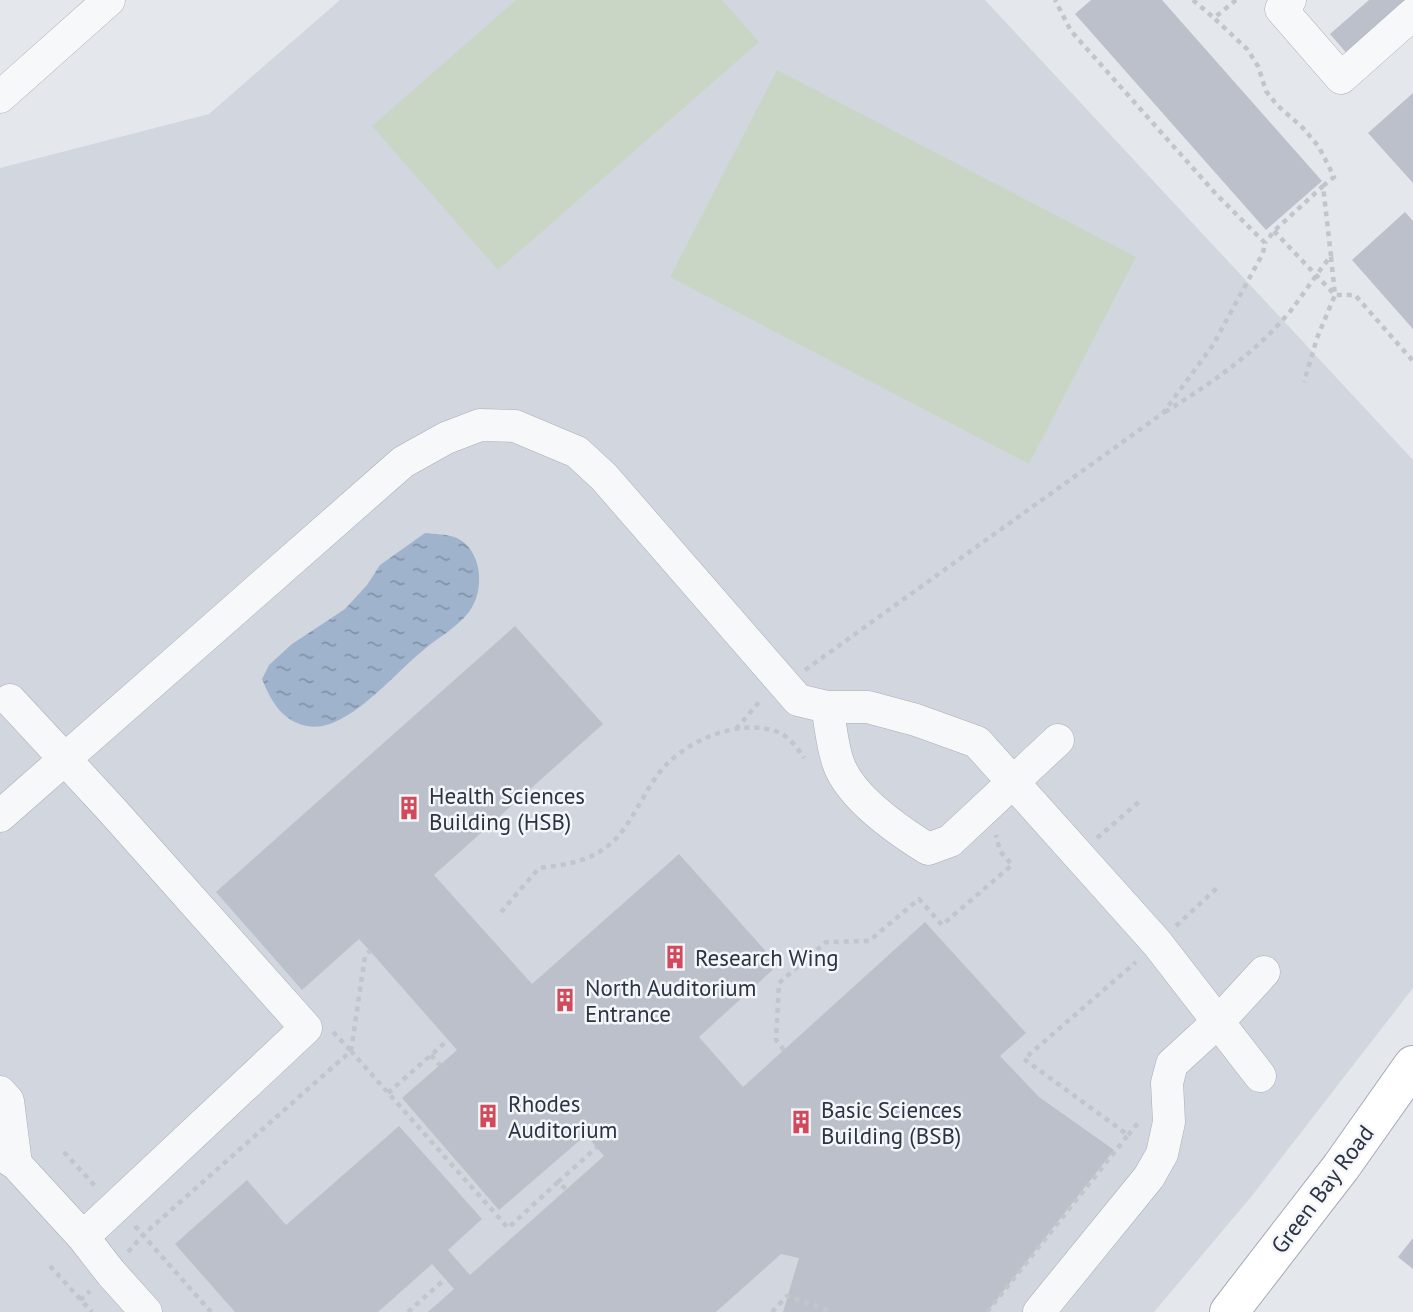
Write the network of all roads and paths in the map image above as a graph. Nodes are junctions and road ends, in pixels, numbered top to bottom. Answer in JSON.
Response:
{"nodes":[{"id":1,"x":109,"y":0,"type":"edge"},
{"id":2,"x":1055,"y":0,"type":"edge"},
{"id":3,"x":1193,"y":0,"type":"edge"},
{"id":4,"x":1236,"y":0,"type":"edge"},
{"id":5,"x":1290,"y":0,"type":"edge"},
{"id":6,"x":1413,"y":14,"type":"edge"},
{"id":7,"x":1214,"y":18,"type":"junction"},
{"id":8,"x":2,"y":92,"type":"edge"},
{"id":9,"x":1323,"y":186,"type":"junction"},
{"id":10,"x":1274,"y":231,"type":"junction"},
{"id":11,"x":1265,"y":243,"type":"junction"},
{"id":12,"x":1331,"y":256,"type":"junction"},
{"id":13,"x":1316,"y":273,"type":"junction"},
{"id":14,"x":1335,"y":295,"type":"junction"},
{"id":15,"x":1413,"y":360,"type":"edge"},
{"id":16,"x":1304,"y":382,"type":"dead end"},
{"id":17,"x":1163,"y":413,"type":"junction"},
{"id":18,"x":784,"y":684,"type":"junction"},
{"id":19,"x":10,"y":700,"type":"dead end"},
{"id":20,"x":827,"y":707,"type":"junction"},
{"id":21,"x":736,"y":729,"type":"junction"},
{"id":22,"x":1058,"y":740,"type":"dead end"},
{"id":23,"x":804,"y":758,"type":"dead end"},
{"id":24,"x":65,"y":759,"type":"junction"},
{"id":25,"x":1014,"y":781,"type":"junction"},
{"id":26,"x":0,"y":816,"type":"edge"},
{"id":27,"x":1002,"y":827,"type":"dead end"},
{"id":28,"x":1217,"y":888,"type":"dead end"},
{"id":29,"x":501,"y":912,"type":"dead end"},
{"id":30,"x":1157,"y":943,"type":"junction"},
{"id":31,"x":370,"y":951,"type":"dead end"},
{"id":32,"x":1264,"y":972,"type":"dead end"},
{"id":33,"x":1219,"y":1021,"type":"junction"},
{"id":34,"x":448,"y":1040,"type":"dead end"},
{"id":35,"x":784,"y":1050,"type":"dead end"},
{"id":36,"x":351,"y":1051,"type":"junction"},
{"id":37,"x":431,"y":1055,"type":"junction"},
{"id":38,"x":440,"y":1065,"type":"dead end"},
{"id":39,"x":1413,"y":1065,"type":"edge"},
{"id":40,"x":1260,"y":1076,"type":"dead end"},
{"id":41,"x":0,"y":1092,"type":"edge"},
{"id":42,"x":388,"y":1093,"type":"junction"},
{"id":43,"x":597,"y":1147,"type":"dead end"},
{"id":44,"x":64,"y":1152,"type":"dead end"},
{"id":45,"x":8,"y":1159,"type":"edge"},
{"id":46,"x":558,"y":1182,"type":"junction"},
{"id":47,"x":567,"y":1190,"type":"dead end"},
{"id":48,"x":115,"y":1208,"type":"junction"},
{"id":49,"x":144,"y":1234,"type":"junction"},
{"id":50,"x":83,"y":1237,"type":"junction"},
{"id":51,"x":50,"y":1266,"type":"dead end"},
{"id":52,"x":111,"y":1273,"type":"junction"},
{"id":53,"x":445,"y":1279,"type":"dead end"},
{"id":54,"x":80,"y":1300,"type":"junction"},
{"id":55,"x":92,"y":1312,"type":"edge"},
{"id":56,"x":146,"y":1312,"type":"edge"},
{"id":57,"x":211,"y":1312,"type":"edge"},
{"id":58,"x":408,"y":1312,"type":"edge"},
{"id":59,"x":772,"y":1312,"type":"edge"},
{"id":60,"x":833,"y":1312,"type":"edge"},
{"id":61,"x":987,"y":1312,"type":"edge"},
{"id":62,"x":1039,"y":1312,"type":"edge"},
{"id":63,"x":1229,"y":1312,"type":"edge"}],
"edges":[{"from":1,"to":8,"type":"street"},
{"from":2,"to":11,"type":"path"},
{"from":3,"to":7,"type":"path"},
{"from":4,"to":7,"type":"path"},
{"from":5,"to":6,"type":"street"},
{"from":7,"to":9,"type":"path"},
{"from":9,"to":10,"type":"path"},
{"from":9,"to":12,"type":"path"},
{"from":10,"to":11,"type":"path"},
{"from":10,"to":13,"type":"path"},
{"from":11,"to":17,"type":"path"},
{"from":12,"to":13,"type":"path"},
{"from":12,"to":14,"type":"path"},
{"from":13,"to":14,"type":"path"},
{"from":13,"to":17,"type":"path"},
{"from":14,"to":15,"type":"path"},
{"from":14,"to":16,"type":"path"},
{"from":17,"to":18,"type":"path"},
{"from":18,"to":20,"type":"street"},
{"from":18,"to":21,"type":"path"},
{"from":18,"to":24,"type":"street"},
{"from":19,"to":24,"type":"street"},
{"from":20,"to":25,"type":"street"},
{"from":20,"to":25,"type":"street"},
{"from":21,"to":23,"type":"path"},
{"from":21,"to":29,"type":"path"},
{"from":22,"to":25,"type":"street"},
{"from":24,"to":26,"type":"street"},
{"from":24,"to":48,"type":"street"},
{"from":25,"to":30,"type":"street"},
{"from":27,"to":35,"type":"path"},
{"from":28,"to":30,"type":"path"},
{"from":30,"to":33,"type":"street"},
{"from":30,"to":61,"type":"path"},
{"from":31,"to":36,"type":"path"},
{"from":32,"to":33,"type":"street"},
{"from":33,"to":40,"type":"street"},
{"from":33,"to":62,"type":"street"},
{"from":34,"to":37,"type":"path"},
{"from":36,"to":42,"type":"path"},
{"from":36,"to":49,"type":"path"},
{"from":37,"to":38,"type":"path"},
{"from":37,"to":42,"type":"path"},
{"from":39,"to":63,"type":"main road","name":"Green Bay Road"},
{"from":41,"to":45,"type":"street"},
{"from":42,"to":46,"type":"path"},
{"from":43,"to":46,"type":"path"},
{"from":44,"to":48,"type":"path"},
{"from":45,"to":50,"type":"street"},
{"from":46,"to":47,"type":"path"},
{"from":48,"to":49,"type":"path"},
{"from":48,"to":50,"type":"street"},
{"from":49,"to":52,"type":"path"},
{"from":49,"to":57,"type":"path"},
{"from":50,"to":52,"type":"street"},
{"from":51,"to":54,"type":"path"},
{"from":52,"to":54,"type":"path"},
{"from":52,"to":56,"type":"street"},
{"from":53,"to":58,"type":"path"},
{"from":54,"to":55,"type":"path"},
{"from":59,"to":60,"type":"path"}]}
